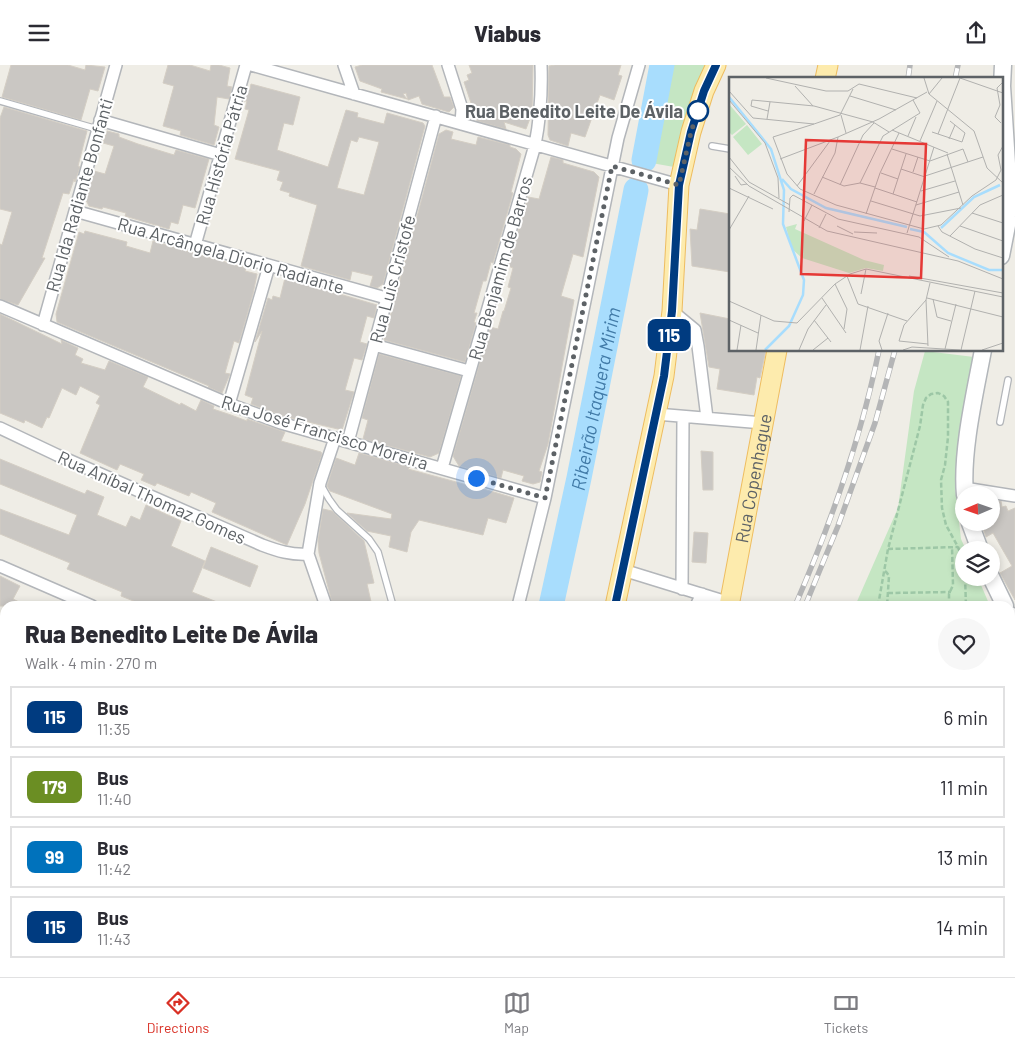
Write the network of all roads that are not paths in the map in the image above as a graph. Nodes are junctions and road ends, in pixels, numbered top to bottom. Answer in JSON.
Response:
{"nodes":[{"id":1,"x":116,"y":65,"type":"edge"},
{"id":2,"x":246,"y":65,"type":"edge"},
{"id":3,"x":251,"y":65,"type":"edge"},
{"id":4,"x":344,"y":65,"type":"edge"},
{"id":5,"x":448,"y":65,"type":"edge"},
{"id":6,"x":541,"y":65,"type":"edge"},
{"id":7,"x":639,"y":65,"type":"edge"},
{"id":8,"x":716,"y":65,"type":"edge"},
{"id":9,"x":1003,"y":65,"type":"edge"},
{"id":10,"x":354,"y":94,"type":"junction"},
{"id":11,"x":0,"y":101,"type":"edge"},
{"id":12,"x":436,"y":116,"type":"junction"},
{"id":13,"x":461,"y":124,"type":"junction"},
{"id":14,"x":99,"y":125,"type":"junction"},
{"id":15,"x":535,"y":145,"type":"junction"},
{"id":16,"x":712,"y":146,"type":"dead end"},
{"id":17,"x":729,"y":149,"type":"edge"},
{"id":18,"x":221,"y":155,"type":"junction"},
{"id":19,"x":617,"y":168,"type":"junction"},
{"id":20,"x":679,"y":185,"type":"junction"},
{"id":21,"x":1012,"y":203,"type":"edge"},
{"id":22,"x":75,"y":211,"type":"junction"},
{"id":23,"x":195,"y":245,"type":"junction"},
{"id":24,"x":1002,"y":251,"type":"edge"},
{"id":25,"x":269,"y":266,"type":"junction"},
{"id":26,"x":386,"y":298,"type":"junction"},
{"id":27,"x":0,"y":306,"type":"edge"},
{"id":28,"x":672,"y":311,"type":"junction"},
{"id":29,"x":43,"y":325,"type":"junction"},
{"id":30,"x":374,"y":345,"type":"junction"},
{"id":31,"x":776,"y":351,"type":"edge"},
{"id":32,"x":983,"y":351,"type":"edge"},
{"id":33,"x":469,"y":371,"type":"junction"},
{"id":34,"x":1008,"y":380,"type":"dead end"},
{"id":35,"x":229,"y":405,"type":"junction"},
{"id":36,"x":656,"y":414,"type":"junction"},
{"id":37,"x":683,"y":417,"type":"junction"},
{"id":38,"x":707,"y":418,"type":"junction"},
{"id":39,"x":1000,"y":422,"type":"dead end"},
{"id":40,"x":764,"y":423,"type":"junction"},
{"id":41,"x":0,"y":428,"type":"edge"},
{"id":42,"x":336,"y":438,"type":"junction"},
{"id":43,"x":348,"y":441,"type":"junction"},
{"id":44,"x":442,"y":468,"type":"junction"},
{"id":45,"x":320,"y":483,"type":"junction"},
{"id":46,"x":964,"y":486,"type":"edge"},
{"id":47,"x":1000,"y":495,"type":"edge"},
{"id":48,"x":1015,"y":496,"type":"edge"},
{"id":49,"x":545,"y":498,"type":"junction"},
{"id":50,"x":308,"y":554,"type":"junction"},
{"id":51,"x":0,"y":566,"type":"edge"},
{"id":52,"x":622,"y":570,"type":"junction"},
{"id":53,"x":995,"y":586,"type":"edge"},
{"id":54,"x":682,"y":589,"type":"junction"},
{"id":55,"x":702,"y":594,"type":"junction"},
{"id":56,"x":80,"y":601,"type":"edge"},
{"id":57,"x":324,"y":601,"type":"edge"},
{"id":58,"x":392,"y":601,"type":"edge"},
{"id":59,"x":519,"y":601,"type":"edge"},
{"id":60,"x":616,"y":601,"type":"edge"},
{"id":61,"x":698,"y":601,"type":"edge"},
{"id":62,"x":721,"y":601,"type":"edge"},
{"id":63,"x":730,"y":601,"type":"edge"},
{"id":64,"x":1003,"y":601,"type":"edge"}],
"edges":[{"from":1,"to":14,"type":"street","name":"Rua Ida Radiante Bonfanti"},
{"from":2,"to":18,"type":"street","name":"Rua História Pátria"},
{"from":3,"to":10,"type":"street"},
{"from":4,"to":10,"type":"street"},
{"from":5,"to":13,"type":"street"},
{"from":6,"to":15,"type":"street","name":"Rua Benjamim de Barros"},
{"from":7,"to":19,"type":"street"},
{"from":8,"to":20,"type":"main road"},
{"from":9,"to":21,"type":"main road"},
{"from":10,"to":12,"type":"street"},
{"from":11,"to":14,"type":"lane"},
{"from":12,"to":13,"type":"street"},
{"from":12,"to":26,"type":"street","name":"Rua Luis Cristofe"},
{"from":13,"to":15,"type":"street"},
{"from":14,"to":18,"type":"street"},
{"from":14,"to":22,"type":"street","name":"Rua Ida Radiante Bonfanti"},
{"from":15,"to":19,"type":"street"},
{"from":15,"to":33,"type":"street","name":"Rua Benjamim de Barros"},
{"from":16,"to":17,"type":"lane"},
{"from":18,"to":23,"type":"street","name":"Rua História Pátria"},
{"from":19,"to":20,"type":"street"},
{"from":19,"to":49,"type":"street"},
{"from":20,"to":28,"type":"main road"},
{"from":21,"to":24,"type":"main road"},
{"from":22,"to":23,"type":"street","name":"Rua Arcângela Diorio Radiante"},
{"from":22,"to":29,"type":"street","name":"Rua Ida Radiante Bonfanti"},
{"from":23,"to":25,"type":"street","name":"Rua Arcângela Diorio Radiante"},
{"from":25,"to":26,"type":"street","name":"Rua Arcângela Diorio Radiante"},
{"from":25,"to":35,"type":"street"},
{"from":26,"to":30,"type":"street","name":"Rua Luis Cristofe"},
{"from":27,"to":29,"type":"street","name":"Rua José Francisco Moreira"},
{"from":28,"to":36,"type":"main road"},
{"from":28,"to":38,"type":"street"},
{"from":29,"to":35,"type":"street","name":"Rua José Francisco Moreira"},
{"from":30,"to":33,"type":"street"},
{"from":30,"to":43,"type":"street","name":"Rua Luis Cristofe"},
{"from":31,"to":40,"type":"main road","name":"Rua Copenhague"},
{"from":32,"to":46,"type":"main road"},
{"from":33,"to":44,"type":"street","name":"Rua Benjamim de Barros"},
{"from":34,"to":39,"type":"lane"},
{"from":35,"to":42,"type":"street","name":"Rua José Francisco Moreira"},
{"from":36,"to":37,"type":"street"},
{"from":36,"to":52,"type":"main road"},
{"from":37,"to":38,"type":"street"},
{"from":37,"to":54,"type":"street"},
{"from":38,"to":40,"type":"street"},
{"from":40,"to":63,"type":"main road","name":"Rua Copenhague"},
{"from":41,"to":50,"type":"street","name":"Rua Aníbal Thomaz Gomes"},
{"from":42,"to":43,"type":"street","name":"Rua José Francisco Moreira"},
{"from":42,"to":45,"type":"street"},
{"from":43,"to":44,"type":"street","name":"Rua José Francisco Moreira"},
{"from":44,"to":49,"type":"street","name":"Rua José Francisco Moreira"},
{"from":45,"to":50,"type":"street"},
{"from":45,"to":58,"type":"lane"},
{"from":47,"to":48,"type":"street"},
{"from":49,"to":59,"type":"street"},
{"from":50,"to":57,"type":"street"},
{"from":51,"to":56,"type":"street"},
{"from":52,"to":54,"type":"street"},
{"from":52,"to":60,"type":"main road"},
{"from":53,"to":64,"type":"main road"},
{"from":54,"to":55,"type":"street"},
{"from":55,"to":61,"type":"street"},
{"from":55,"to":62,"type":"street"}]}
